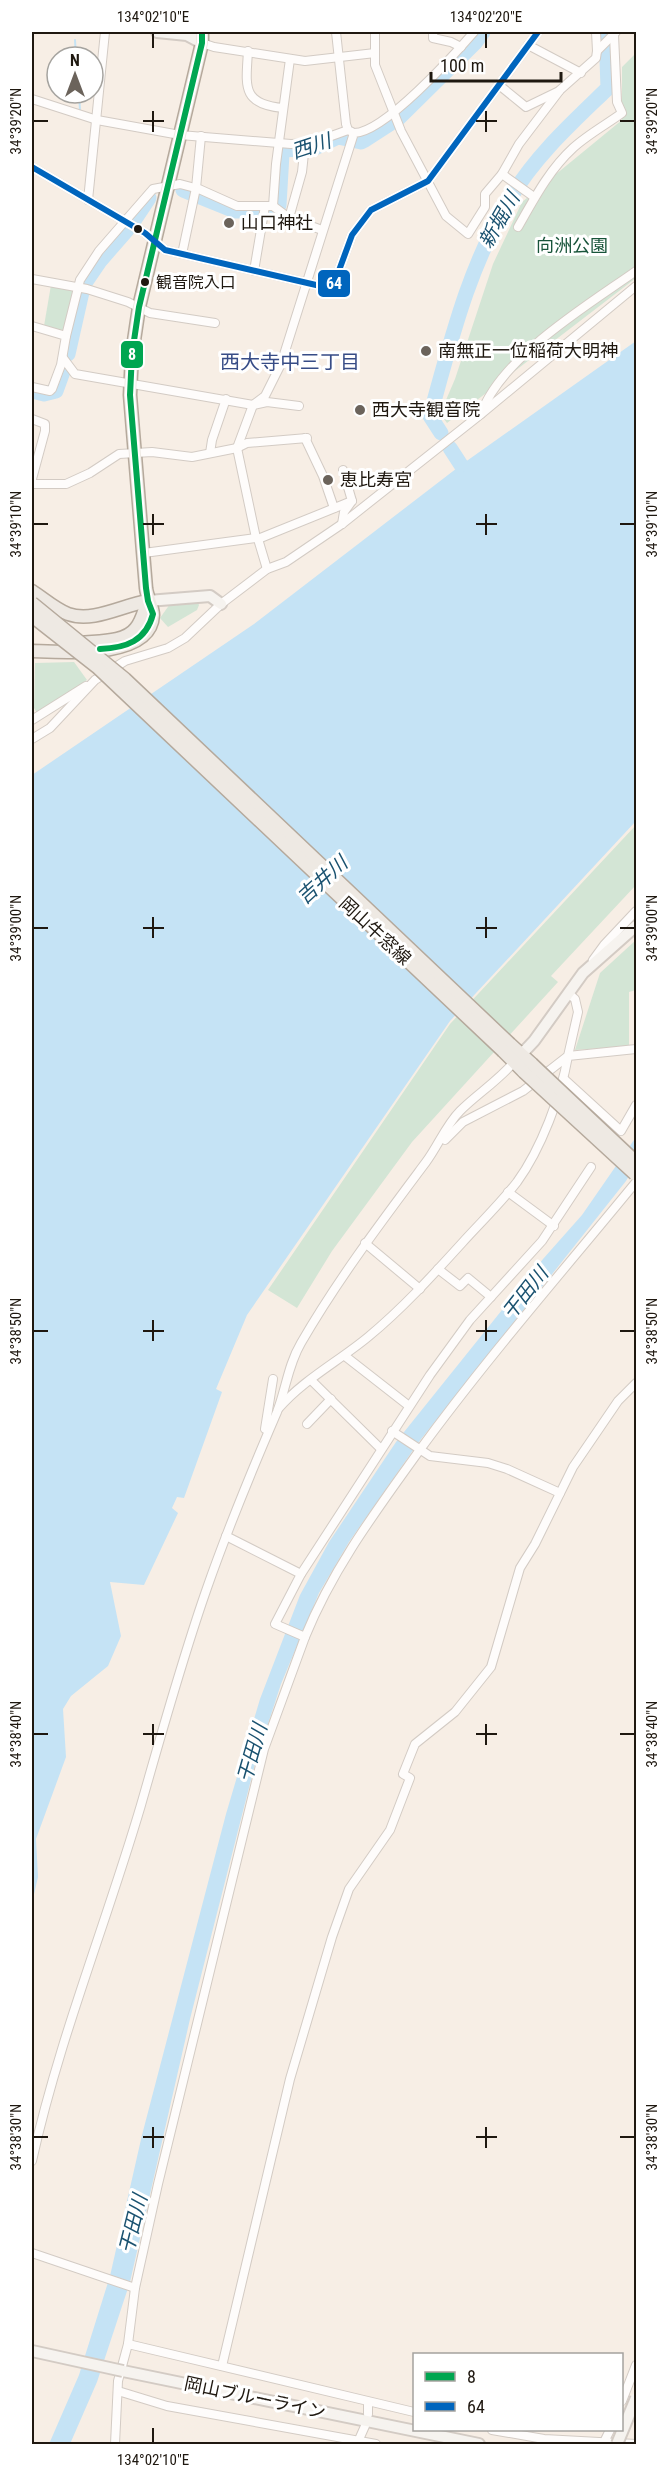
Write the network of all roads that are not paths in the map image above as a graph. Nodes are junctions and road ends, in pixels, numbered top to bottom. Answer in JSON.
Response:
{"nodes":[{"id":1,"x":105,"y":32,"type":"edge"},
{"id":2,"x":157,"y":32,"type":"edge"},
{"id":3,"x":336,"y":32,"type":"edge"},
{"id":4,"x":375,"y":32,"type":"edge"},
{"id":5,"x":433,"y":32,"type":"edge"},
{"id":6,"x":474,"y":32,"type":"edge"},
{"id":7,"x":538,"y":32,"type":"edge"},
{"id":8,"x":596,"y":32,"type":"edge"},
{"id":9,"x":615,"y":33,"type":"edge"},
{"id":10,"x":204,"y":35,"type":"edge"},
{"id":11,"x":528,"y":45,"type":"junction"},
{"id":12,"x":461,"y":48,"type":"junction"},
{"id":13,"x":598,"y":50,"type":"junction"},
{"id":14,"x":248,"y":51,"type":"junction"},
{"id":15,"x":375,"y":53,"type":"junction"},
{"id":16,"x":339,"y":57,"type":"junction"},
{"id":17,"x":290,"y":58,"type":"junction"},
{"id":18,"x":581,"y":73,"type":"junction"},
{"id":19,"x":499,"y":85,"type":"junction"},
{"id":20,"x":560,"y":90,"type":"junction"},
{"id":21,"x":32,"y":99,"type":"edge"},
{"id":22,"x":283,"y":108,"type":"junction"},
{"id":23,"x":396,"y":117,"type":"junction"},
{"id":24,"x":97,"y":120,"type":"junction"},
{"id":25,"x":180,"y":135,"type":"junction"},
{"id":26,"x":352,"y":135,"type":"junction"},
{"id":27,"x":201,"y":136,"type":"junction"},
{"id":28,"x":280,"y":144,"type":"junction"},
{"id":29,"x":305,"y":147,"type":"junction"},
{"id":30,"x":32,"y":168,"type":"edge"},
{"id":31,"x":503,"y":175,"type":"junction"},
{"id":32,"x":428,"y":181,"type":"junction"},
{"id":33,"x":168,"y":185,"type":"junction"},
{"id":34,"x":195,"y":192,"type":"junction"},
{"id":35,"x":534,"y":197,"type":"junction"},
{"id":36,"x":88,"y":200,"type":"junction"},
{"id":37,"x":270,"y":208,"type":"junction"},
{"id":38,"x":289,"y":218,"type":"junction"},
{"id":39,"x":124,"y":222,"type":"junction"},
{"id":40,"x":518,"y":227,"type":"dead end"},
{"id":41,"x":322,"y":230,"type":"junction"},
{"id":42,"x":154,"y":241,"type":"junction"},
{"id":43,"x":182,"y":254,"type":"junction"},
{"id":44,"x":254,"y":271,"type":"junction"},
{"id":45,"x":636,"y":271,"type":"edge"},
{"id":46,"x":32,"y":279,"type":"edge"},
{"id":47,"x":307,"y":284,"type":"junction"},
{"id":48,"x":77,"y":286,"type":"junction"},
{"id":49,"x":636,"y":286,"type":"edge"},
{"id":50,"x":139,"y":307,"type":"junction"},
{"id":51,"x":215,"y":323,"type":"dead end"},
{"id":52,"x":32,"y":326,"type":"edge"},
{"id":53,"x":66,"y":336,"type":"junction"},
{"id":54,"x":63,"y":358,"type":"junction"},
{"id":55,"x":130,"y":384,"type":"junction"},
{"id":56,"x":32,"y":387,"type":"edge"},
{"id":57,"x":226,"y":399,"type":"junction"},
{"id":58,"x":253,"y":405,"type":"junction"},
{"id":59,"x":299,"y":406,"type":"dead end"},
{"id":60,"x":481,"y":414,"type":"junction"},
{"id":61,"x":32,"y":419,"type":"edge"},
{"id":62,"x":237,"y":448,"type":"junction"},
{"id":63,"x":135,"y":453,"type":"junction"},
{"id":64,"x":210,"y":453,"type":"junction"},
{"id":65,"x":343,"y":470,"type":"dead end"},
{"id":66,"x":32,"y":482,"type":"edge"},
{"id":67,"x":352,"y":501,"type":"junction"},
{"id":68,"x":334,"y":508,"type":"junction"},
{"id":69,"x":342,"y":524,"type":"junction"},
{"id":70,"x":257,"y":538,"type":"junction"},
{"id":71,"x":144,"y":553,"type":"junction"},
{"id":72,"x":267,"y":569,"type":"junction"},
{"id":73,"x":32,"y":591,"type":"edge"},
{"id":74,"x":148,"y":601,"type":"junction"},
{"id":75,"x":32,"y":603,"type":"edge"},
{"id":76,"x":221,"y":604,"type":"junction"},
{"id":77,"x":32,"y":616,"type":"edge"},
{"id":78,"x":32,"y":644,"type":"edge"},
{"id":79,"x":32,"y":651,"type":"edge"},
{"id":80,"x":95,"y":680,"type":"junction"},
{"id":81,"x":32,"y":720,"type":"edge"},
{"id":82,"x":32,"y":739,"type":"edge"},
{"id":83,"x":636,"y":911,"type":"edge"},
{"id":84,"x":636,"y":926,"type":"edge"},
{"id":85,"x":583,"y":973,"type":"junction"},
{"id":86,"x":568,"y":993,"type":"junction"},
{"id":87,"x":506,"y":1047,"type":"junction"},
{"id":88,"x":636,"y":1049,"type":"edge"},
{"id":89,"x":568,"y":1056,"type":"junction"},
{"id":90,"x":518,"y":1058,"type":"junction"},
{"id":91,"x":564,"y":1079,"type":"junction"},
{"id":92,"x":636,"y":1105,"type":"edge"},
{"id":93,"x":437,"y":1148,"type":"junction"},
{"id":94,"x":591,"y":1167,"type":"dead end"},
{"id":95,"x":636,"y":1174,"type":"edge"},
{"id":96,"x":508,"y":1192,"type":"junction"},
{"id":97,"x":554,"y":1226,"type":"junction"},
{"id":98,"x":365,"y":1243,"type":"junction"},
{"id":99,"x":438,"y":1269,"type":"junction"},
{"id":100,"x":420,"y":1289,"type":"junction"},
{"id":101,"x":491,"y":1297,"type":"junction"},
{"id":102,"x":345,"y":1356,"type":"junction"},
{"id":103,"x":273,"y":1379,"type":"dead end"},
{"id":104,"x":311,"y":1380,"type":"junction"},
{"id":105,"x":636,"y":1383,"type":"edge"},
{"id":106,"x":331,"y":1399,"type":"junction"},
{"id":107,"x":409,"y":1406,"type":"junction"},
{"id":108,"x":278,"y":1409,"type":"junction"},
{"id":109,"x":307,"y":1424,"type":"dead end"},
{"id":110,"x":394,"y":1432,"type":"junction"},
{"id":111,"x":263,"y":1440,"type":"junction"},
{"id":112,"x":381,"y":1449,"type":"junction"},
{"id":113,"x":418,"y":1450,"type":"junction"},
{"id":114,"x":560,"y":1493,"type":"junction"},
{"id":115,"x":226,"y":1536,"type":"junction"},
{"id":116,"x":301,"y":1574,"type":"junction"},
{"id":117,"x":303,"y":1636,"type":"junction"},
{"id":118,"x":32,"y":2161,"type":"edge"},
{"id":119,"x":32,"y":2253,"type":"edge"},
{"id":120,"x":133,"y":2287,"type":"junction"},
{"id":121,"x":128,"y":2344,"type":"junction"},
{"id":122,"x":32,"y":2351,"type":"edge"},
{"id":123,"x":636,"y":2365,"type":"edge"},
{"id":124,"x":222,"y":2366,"type":"junction"},
{"id":125,"x":118,"y":2391,"type":"junction"},
{"id":126,"x":623,"y":2396,"type":"edge"},
{"id":127,"x":636,"y":2398,"type":"edge"},
{"id":128,"x":368,"y":2402,"type":"junction"},
{"id":129,"x":413,"y":2412,"type":"edge"},
{"id":130,"x":368,"y":2414,"type":"dead end"},
{"id":131,"x":365,"y":2426,"type":"dead end"},
{"id":132,"x":623,"y":2430,"type":"edge"},
{"id":133,"x":498,"y":2431,"type":"edge"},
{"id":134,"x":610,"y":2431,"type":"edge"},
{"id":135,"x":623,"y":2431,"type":"edge"},
{"id":136,"x":636,"y":2435,"type":"edge"},
{"id":137,"x":604,"y":2442,"type":"junction"},
{"id":138,"x":357,"y":2443,"type":"edge"},
{"id":139,"x":634,"y":2444,"type":"edge"},
{"id":140,"x":115,"y":2445,"type":"edge"},
{"id":141,"x":376,"y":2445,"type":"edge"},
{"id":142,"x":479,"y":2445,"type":"edge"},
{"id":143,"x":617,"y":2445,"type":"edge"}],
"edges":[{"from":1,"to":24,"type":"street"},
{"from":2,"to":10,"type":"main road"},
{"from":3,"to":16,"type":"street"},
{"from":4,"to":15,"type":"street"},
{"from":5,"to":12,"type":"street"},
{"from":6,"to":12,"type":"street"},
{"from":7,"to":11,"type":"street"},
{"from":8,"to":13,"type":"street"},
{"from":9,"to":13,"type":"street"},
{"from":9,"to":35,"type":"street"},
{"from":10,"to":14,"type":"street"},
{"from":10,"to":25,"type":"main road"},
{"from":11,"to":18,"type":"street"},
{"from":11,"to":19,"type":"street"},
{"from":12,"to":23,"type":"street"},
{"from":13,"to":18,"type":"street"},
{"from":14,"to":17,"type":"street"},
{"from":14,"to":22,"type":"street"},
{"from":15,"to":16,"type":"street"},
{"from":15,"to":23,"type":"street"},
{"from":16,"to":17,"type":"street"},
{"from":16,"to":26,"type":"street"},
{"from":17,"to":22,"type":"street"},
{"from":18,"to":20,"type":"street"},
{"from":19,"to":20,"type":"street"},
{"from":19,"to":32,"type":"street"},
{"from":20,"to":31,"type":"street"},
{"from":21,"to":24,"type":"street"},
{"from":22,"to":28,"type":"street"},
{"from":23,"to":26,"type":"street"},
{"from":23,"to":32,"type":"street"},
{"from":24,"to":25,"type":"street"},
{"from":24,"to":36,"type":"street"},
{"from":25,"to":27,"type":"street"},
{"from":25,"to":33,"type":"main road"},
{"from":26,"to":29,"type":"street"},
{"from":26,"to":41,"type":"street"},
{"from":27,"to":28,"type":"street"},
{"from":27,"to":34,"type":"street"},
{"from":28,"to":29,"type":"street"},
{"from":28,"to":37,"type":"street"},
{"from":29,"to":38,"type":"street"},
{"from":30,"to":36,"type":"street"},
{"from":31,"to":32,"type":"street"},
{"from":31,"to":35,"type":"street"},
{"from":32,"to":47,"type":"street"},
{"from":33,"to":34,"type":"street"},
{"from":33,"to":39,"type":"street"},
{"from":33,"to":42,"type":"main road"},
{"from":34,"to":37,"type":"street"},
{"from":34,"to":43,"type":"street"},
{"from":35,"to":40,"type":"street"},
{"from":36,"to":39,"type":"street"},
{"from":37,"to":38,"type":"street"},
{"from":37,"to":44,"type":"street"},
{"from":38,"to":41,"type":"street"},
{"from":39,"to":42,"type":"street"},
{"from":39,"to":48,"type":"street"},
{"from":41,"to":47,"type":"street"},
{"from":42,"to":43,"type":"street"},
{"from":42,"to":50,"type":"main road"},
{"from":43,"to":44,"type":"street"},
{"from":44,"to":47,"type":"street"},
{"from":45,"to":60,"type":"street"},
{"from":46,"to":48,"type":"street"},
{"from":47,"to":58,"type":"street"},
{"from":48,"to":50,"type":"street"},
{"from":48,"to":53,"type":"street"},
{"from":49,"to":60,"type":"street"},
{"from":50,"to":51,"type":"street"},
{"from":50,"to":55,"type":"main road"},
{"from":52,"to":53,"type":"street"},
{"from":53,"to":54,"type":"street"},
{"from":54,"to":55,"type":"street"},
{"from":54,"to":56,"type":"street"},
{"from":55,"to":57,"type":"street"},
{"from":55,"to":63,"type":"main road"},
{"from":57,"to":58,"type":"street"},
{"from":57,"to":64,"type":"street"},
{"from":58,"to":59,"type":"street"},
{"from":58,"to":62,"type":"street"},
{"from":60,"to":69,"type":"street"},
{"from":61,"to":66,"type":"street"},
{"from":62,"to":64,"type":"street"},
{"from":62,"to":68,"type":"street"},
{"from":62,"to":70,"type":"street"},
{"from":63,"to":64,"type":"street"},
{"from":63,"to":66,"type":"street"},
{"from":63,"to":71,"type":"main road"},
{"from":65,"to":67,"type":"street"},
{"from":67,"to":68,"type":"street"},
{"from":67,"to":69,"type":"street"},
{"from":68,"to":70,"type":"street"},
{"from":69,"to":72,"type":"street"},
{"from":70,"to":71,"type":"street"},
{"from":70,"to":72,"type":"street"},
{"from":71,"to":74,"type":"main road"},
{"from":72,"to":76,"type":"street"},
{"from":73,"to":74,"type":"main road"},
{"from":74,"to":76,"type":"main road"},
{"from":74,"to":78,"type":"main road"},
{"from":74,"to":79,"type":"main road"},
{"from":75,"to":87,"type":"main road","name":"岡山牛窓線","bridge":true},
{"from":76,"to":80,"type":"street"},
{"from":77,"to":87,"type":"main road","name":"岡山牛窓線","bridge":true},
{"from":80,"to":81,"type":"street"},
{"from":80,"to":82,"type":"street"},
{"from":83,"to":85,"type":"street"},
{"from":84,"to":85,"type":"main road"},
{"from":85,"to":86,"type":"main road"},
{"from":86,"to":89,"type":"street"},
{"from":86,"to":90,"type":"main road"},
{"from":87,"to":90,"type":"main road","name":"岡山牛窓線"},
{"from":88,"to":89,"type":"street"},
{"from":89,"to":91,"type":"street"},
{"from":89,"to":93,"type":"street"},
{"from":90,"to":93,"type":"street"},
{"from":90,"to":95,"type":"main road","name":"岡山牛窓線","bridge":true},
{"from":91,"to":92,"type":"street"},
{"from":91,"to":96,"type":"street"},
{"from":93,"to":98,"type":"street"},
{"from":94,"to":97,"type":"street"},
{"from":95,"to":113,"type":"street"},
{"from":96,"to":97,"type":"street"},
{"from":96,"to":99,"type":"street"},
{"from":97,"to":101,"type":"street"},
{"from":98,"to":100,"type":"street"},
{"from":98,"to":108,"type":"street"},
{"from":99,"to":100,"type":"street"},
{"from":99,"to":101,"type":"street"},
{"from":100,"to":102,"type":"street"},
{"from":101,"to":107,"type":"street"},
{"from":102,"to":104,"type":"street"},
{"from":102,"to":107,"type":"street"},
{"from":103,"to":111,"type":"street"},
{"from":104,"to":106,"type":"street"},
{"from":104,"to":108,"type":"street"},
{"from":105,"to":114,"type":"street"},
{"from":106,"to":109,"type":"street"},
{"from":106,"to":112,"type":"street"},
{"from":107,"to":110,"type":"street"},
{"from":108,"to":111,"type":"street"},
{"from":110,"to":112,"type":"street"},
{"from":110,"to":113,"type":"street"},
{"from":111,"to":115,"type":"street"},
{"from":112,"to":116,"type":"street"},
{"from":113,"to":114,"type":"street"},
{"from":113,"to":117,"type":"street"},
{"from":114,"to":124,"type":"street"},
{"from":115,"to":116,"type":"street"},
{"from":115,"to":118,"type":"street"},
{"from":116,"to":117,"type":"street"},
{"from":117,"to":120,"type":"street"},
{"from":119,"to":120,"type":"street"},
{"from":120,"to":121,"type":"street"},
{"from":121,"to":124,"type":"street"},
{"from":121,"to":125,"type":"street"},
{"from":122,"to":142,"type":"main road","name":"岡山ブルーライン","bridge":true},
{"from":123,"to":126,"type":"street"},
{"from":124,"to":128,"type":"street"},
{"from":125,"to":138,"type":"street"},
{"from":125,"to":140,"type":"street"},
{"from":127,"to":132,"type":"main road","bridge":true},
{"from":128,"to":129,"type":"street"},
{"from":128,"to":130,"type":"street"},
{"from":131,"to":138,"type":"street"},
{"from":133,"to":137,"type":"street"},
{"from":134,"to":137,"type":"street"},
{"from":135,"to":143,"type":"main road","bridge":true},
{"from":136,"to":139,"type":"street"},
{"from":137,"to":139,"type":"street"},
{"from":138,"to":141,"type":"street"}]}
